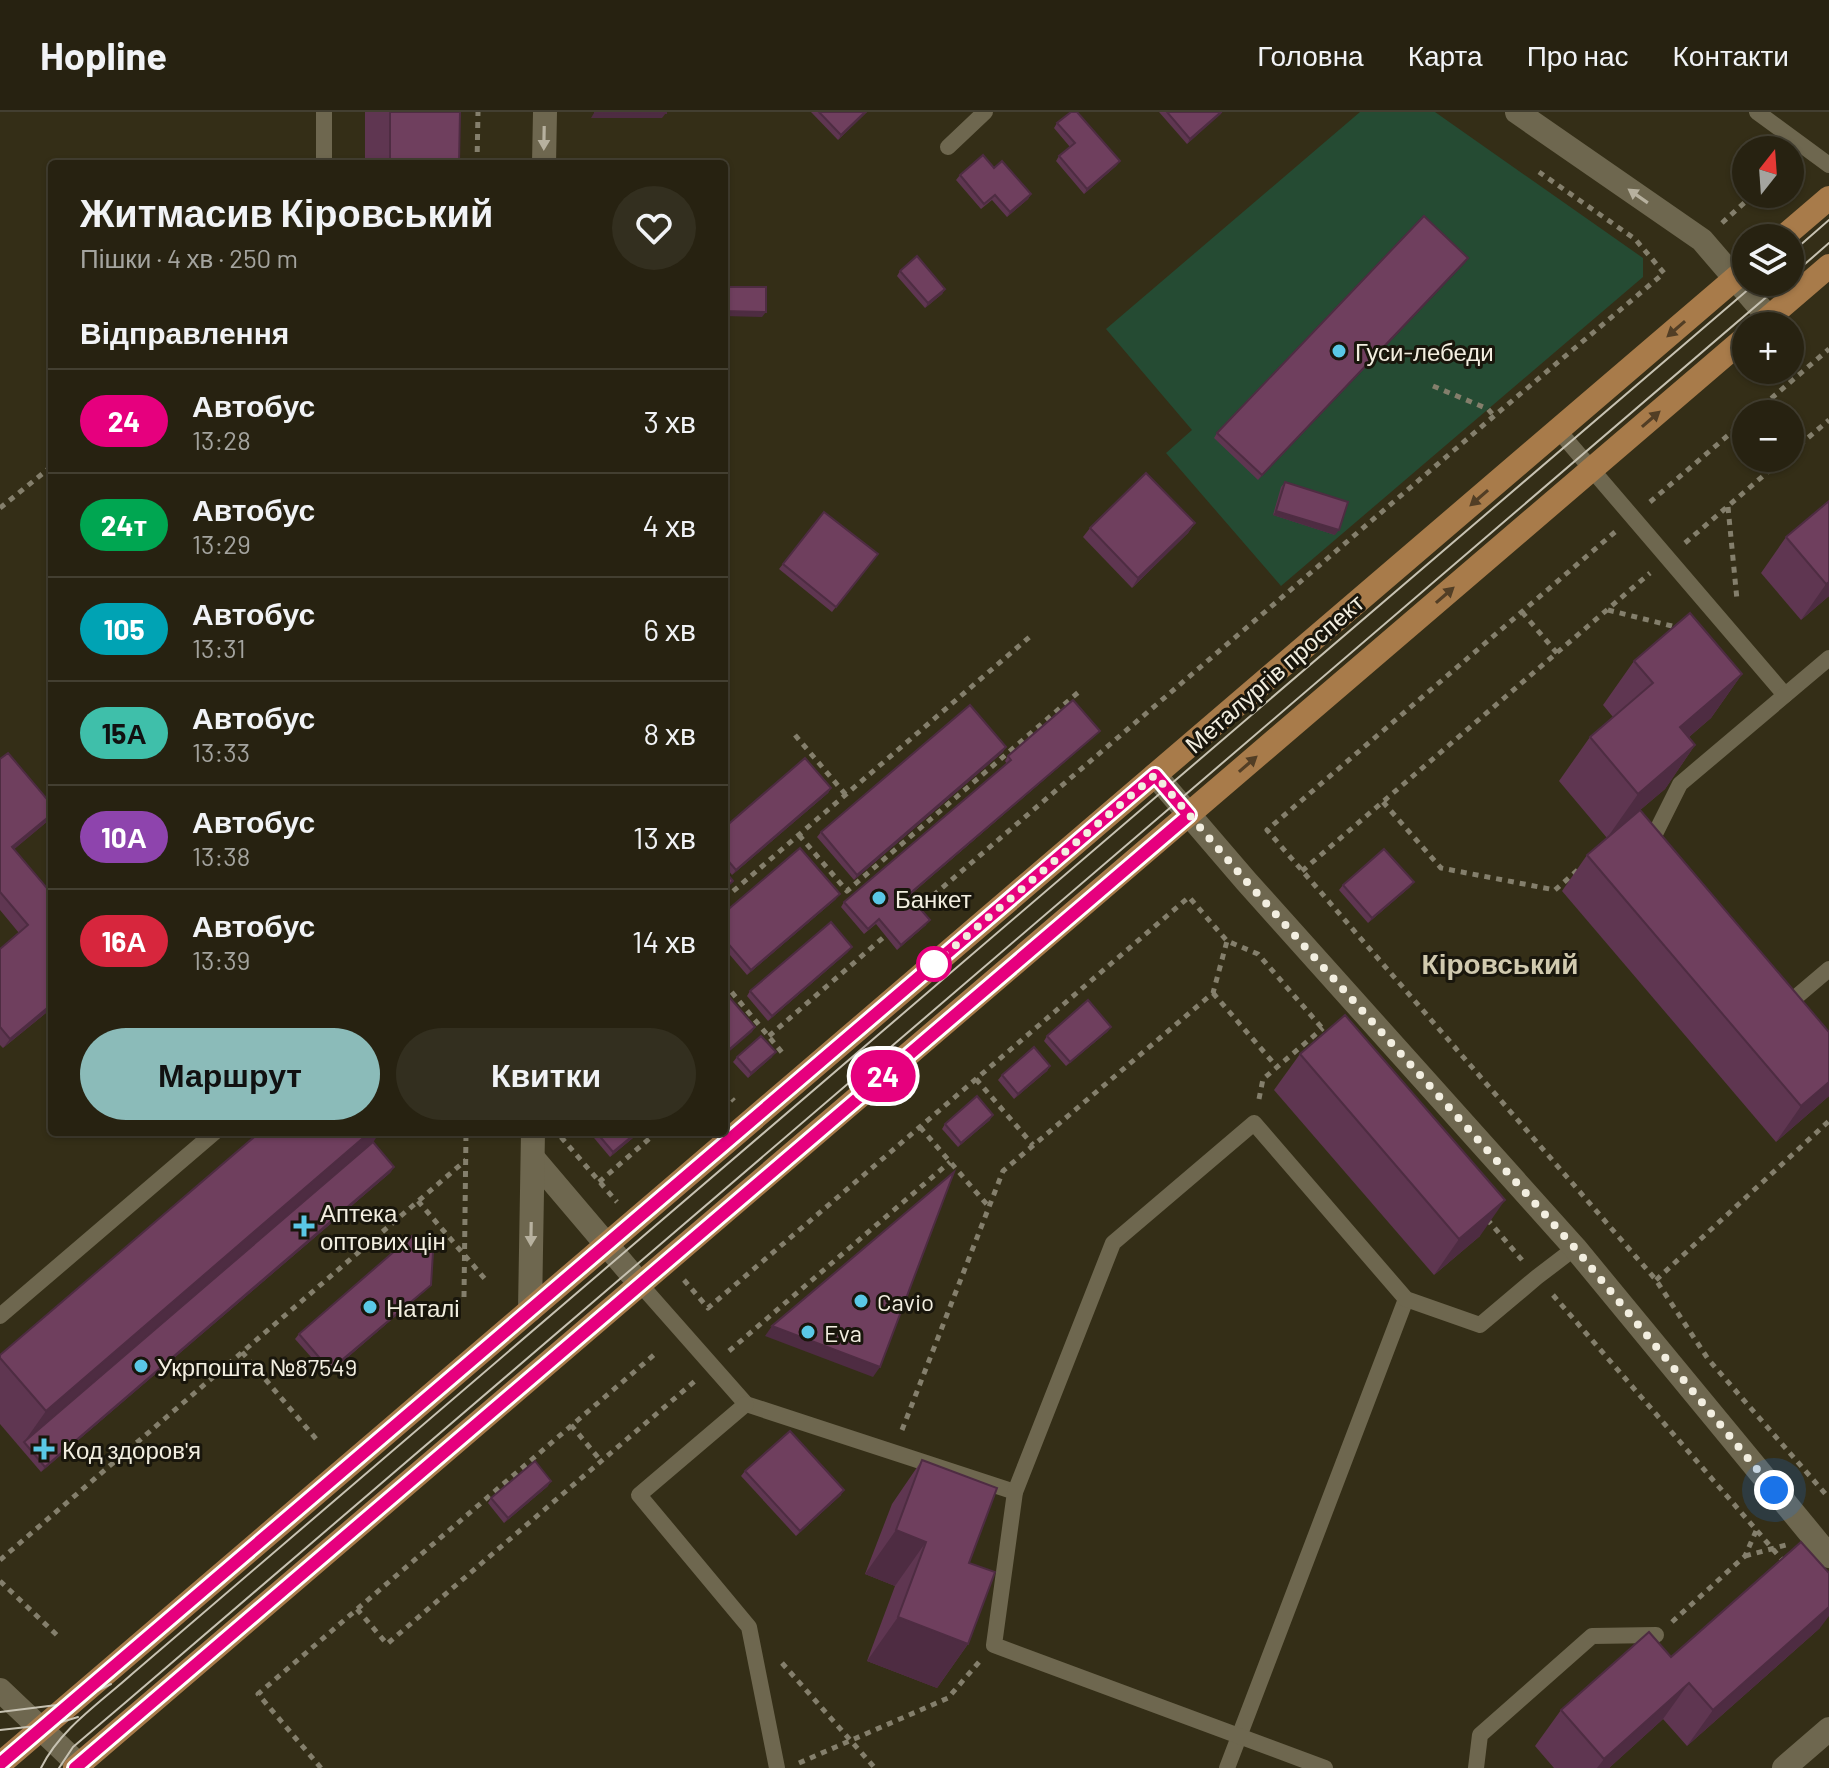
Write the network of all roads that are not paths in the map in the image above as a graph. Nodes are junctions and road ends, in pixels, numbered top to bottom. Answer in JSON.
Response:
{"nodes":[{"id":1,"x":324,"y":112,"type":"edge"},
{"id":2,"x":545,"y":112,"type":"edge"},
{"id":3,"x":985,"y":112,"type":"edge"},
{"id":4,"x":1517,"y":112,"type":"edge"},
{"id":5,"x":1757,"y":112,"type":"edge"},
{"id":6,"x":948,"y":147,"type":"dead end"},
{"id":7,"x":324,"y":160,"type":"edge"},
{"id":8,"x":544,"y":160,"type":"edge"},
{"id":9,"x":1829,"y":165,"type":"edge"},
{"id":10,"x":1829,"y":198,"type":"edge"},
{"id":11,"x":1798,"y":224,"type":"edge"},
{"id":12,"x":1732,"y":265,"type":"edge"},
{"id":13,"x":1829,"y":266,"type":"edge"},
{"id":14,"x":1732,"y":281,"type":"edge"},
{"id":15,"x":1776,"y":312,"type":"edge"},
{"id":16,"x":1732,"y":349,"type":"edge"},
{"id":17,"x":1558,"y":430,"type":"junction"},
{"id":18,"x":1592,"y":470,"type":"junction"},
{"id":19,"x":1829,"y":658,"type":"edge"},
{"id":20,"x":1785,"y":695,"type":"junction"},
{"id":21,"x":1155,"y":775,"type":"junction"},
{"id":22,"x":1189,"y":815,"type":"junction"},
{"id":23,"x":1671,"y":865,"type":"edge"},
{"id":24,"x":1829,"y":969,"type":"edge"},
{"id":25,"x":1789,"y":1003,"type":"edge"},
{"id":26,"x":210,"y":1136,"type":"edge"},
{"id":27,"x":533,"y":1136,"type":"edge"},
{"id":28,"x":533,"y":1158,"type":"junction"},
{"id":29,"x":606,"y":1245,"type":"junction"},
{"id":30,"x":1575,"y":1248,"type":"junction"},
{"id":31,"x":640,"y":1284,"type":"junction"},
{"id":32,"x":1406,"y":1299,"type":"junction"},
{"id":33,"x":530,"y":1310,"type":"junction"},
{"id":34,"x":0,"y":1316,"type":"edge"},
{"id":35,"x":746,"y":1404,"type":"junction"},
{"id":36,"x":1015,"y":1492,"type":"junction"},
{"id":37,"x":1829,"y":1556,"type":"edge"},
{"id":38,"x":1656,"y":1635,"type":"edge"},
{"id":39,"x":0,"y":1690,"type":"edge"},
{"id":40,"x":41,"y":1729,"type":"junction"},
{"id":41,"x":1829,"y":1729,"type":"edge"},
{"id":42,"x":1240,"y":1735,"type":"junction"},
{"id":43,"x":6,"y":1760,"type":"edge"},
{"id":44,"x":77,"y":1767,"type":"edge"},
{"id":45,"x":777,"y":1768,"type":"edge"},
{"id":46,"x":1227,"y":1768,"type":"edge"},
{"id":47,"x":1325,"y":1768,"type":"edge"},
{"id":48,"x":1476,"y":1768,"type":"edge"},
{"id":49,"x":1784,"y":1768,"type":"edge"}],
"edges":[{"from":1,"to":7,"type":"lane"},
{"from":2,"to":8,"type":"street","one_way":true},
{"from":3,"to":6,"type":"lane"},
{"from":12,"to":4,"type":"street","one_way":true},
{"from":5,"to":9,"type":"lane"},
{"from":10,"to":11,"type":"main road"},
{"from":13,"to":15,"type":"main road"},
{"from":14,"to":17,"type":"main road","name":"Металургів проспект","one_way":true},
{"from":18,"to":16,"type":"main road","one_way":true},
{"from":17,"to":18,"type":"lane"},
{"from":17,"to":21,"type":"main road","name":"Металургів проспект","one_way":true},
{"from":18,"to":20,"type":"lane"},
{"from":22,"to":18,"type":"main road","one_way":true},
{"from":19,"to":20,"type":"lane"},
{"from":20,"to":23,"type":"lane"},
{"from":21,"to":22,"type":"street"},
{"from":21,"to":29,"type":"main road","name":"Металургів проспект"},
{"from":22,"to":30,"type":"street"},
{"from":22,"to":31,"type":"main road"},
{"from":24,"to":25,"type":"lane"},
{"from":26,"to":34,"type":"lane"},
{"from":27,"to":28,"type":"street"},
{"from":28,"to":29,"type":"street"},
{"from":28,"to":33,"type":"street","one_way":true},
{"from":29,"to":31,"type":"street"},
{"from":29,"to":33,"type":"main road","name":"Металургів проспект"},
{"from":30,"to":32,"type":"lane"},
{"from":30,"to":37,"type":"street"},
{"from":31,"to":35,"type":"lane"},
{"from":31,"to":44,"type":"main road"},
{"from":32,"to":36,"type":"lane"},
{"from":32,"to":42,"type":"lane"},
{"from":33,"to":40,"type":"main road","name":"Металургів проспект"},
{"from":35,"to":36,"type":"lane"},
{"from":35,"to":45,"type":"lane"},
{"from":36,"to":42,"type":"lane"},
{"from":38,"to":48,"type":"lane"},
{"from":39,"to":40,"type":"street"},
{"from":40,"to":43,"type":"main road","name":"Металургів проспект"},
{"from":40,"to":44,"type":"street"},
{"from":41,"to":49,"type":"street"},
{"from":42,"to":46,"type":"lane"},
{"from":42,"to":47,"type":"lane"}]}
